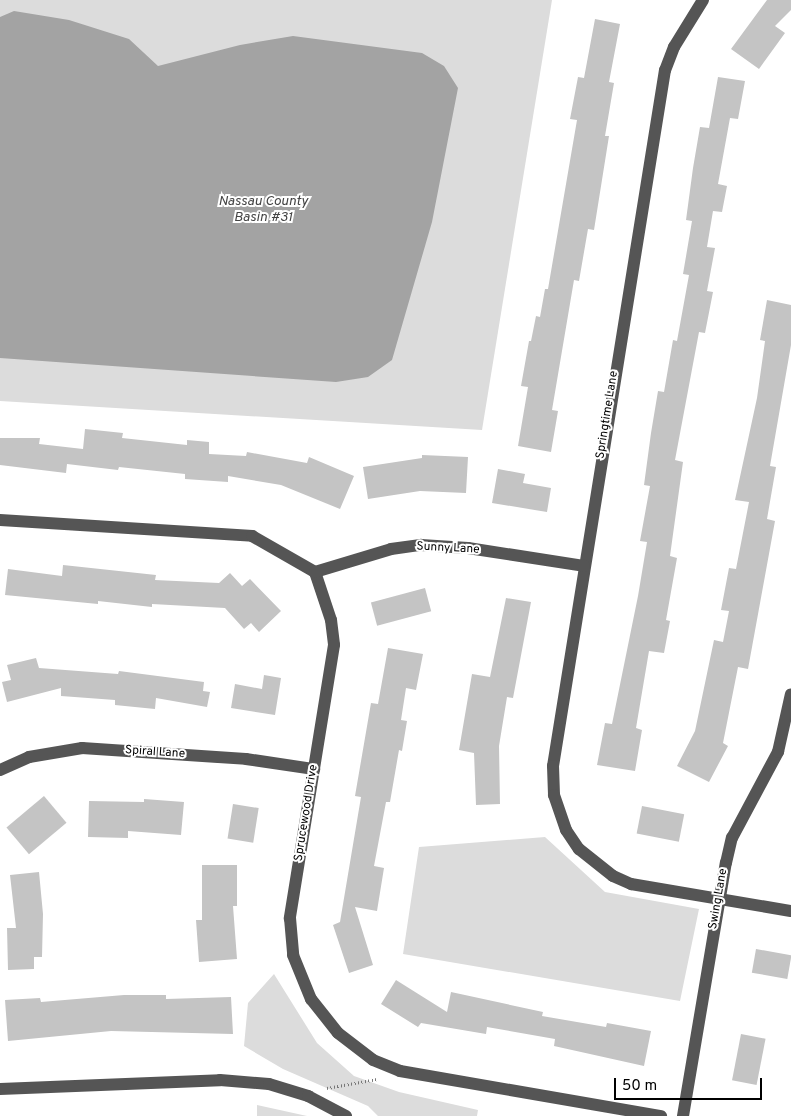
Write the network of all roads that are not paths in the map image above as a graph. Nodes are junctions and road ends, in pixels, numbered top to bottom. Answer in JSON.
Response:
{"nodes":[{"id":1,"x":703,"y":0,"type":"edge"},
{"id":2,"x":0,"y":520,"type":"edge"},
{"id":3,"x":584,"y":566,"type":"junction"},
{"id":4,"x":316,"y":572,"type":"junction"},
{"id":5,"x":791,"y":694,"type":"edge"},
{"id":6,"x":0,"y":770,"type":"edge"},
{"id":7,"x":314,"y":770,"type":"junction"},
{"id":8,"x":720,"y":899,"type":"junction"},
{"id":9,"x":791,"y":911,"type":"edge"},
{"id":10,"x":0,"y":1090,"type":"edge"},
{"id":11,"x":346,"y":1116,"type":"edge"},
{"id":12,"x":661,"y":1116,"type":"edge"},
{"id":13,"x":683,"y":1116,"type":"edge"}],
"edges":[{"from":1,"to":3,"type":"street","name":"Springtime Lane"},
{"from":2,"to":4,"type":"street"},
{"from":3,"to":4,"type":"street","name":"Sunny Lane"},
{"from":3,"to":8,"type":"street","name":"Springtime Lane"},
{"from":4,"to":7,"type":"street","name":"Sprucewood Drive"},
{"from":5,"to":8,"type":"street","name":"Swing Lane"},
{"from":6,"to":7,"type":"street","name":"Spiral Lane"},
{"from":7,"to":12,"type":"street","name":"Sprucewood Drive"},
{"from":8,"to":9,"type":"street"},
{"from":8,"to":13,"type":"street","name":"Swing Lane"},
{"from":10,"to":11,"type":"street"}]}
